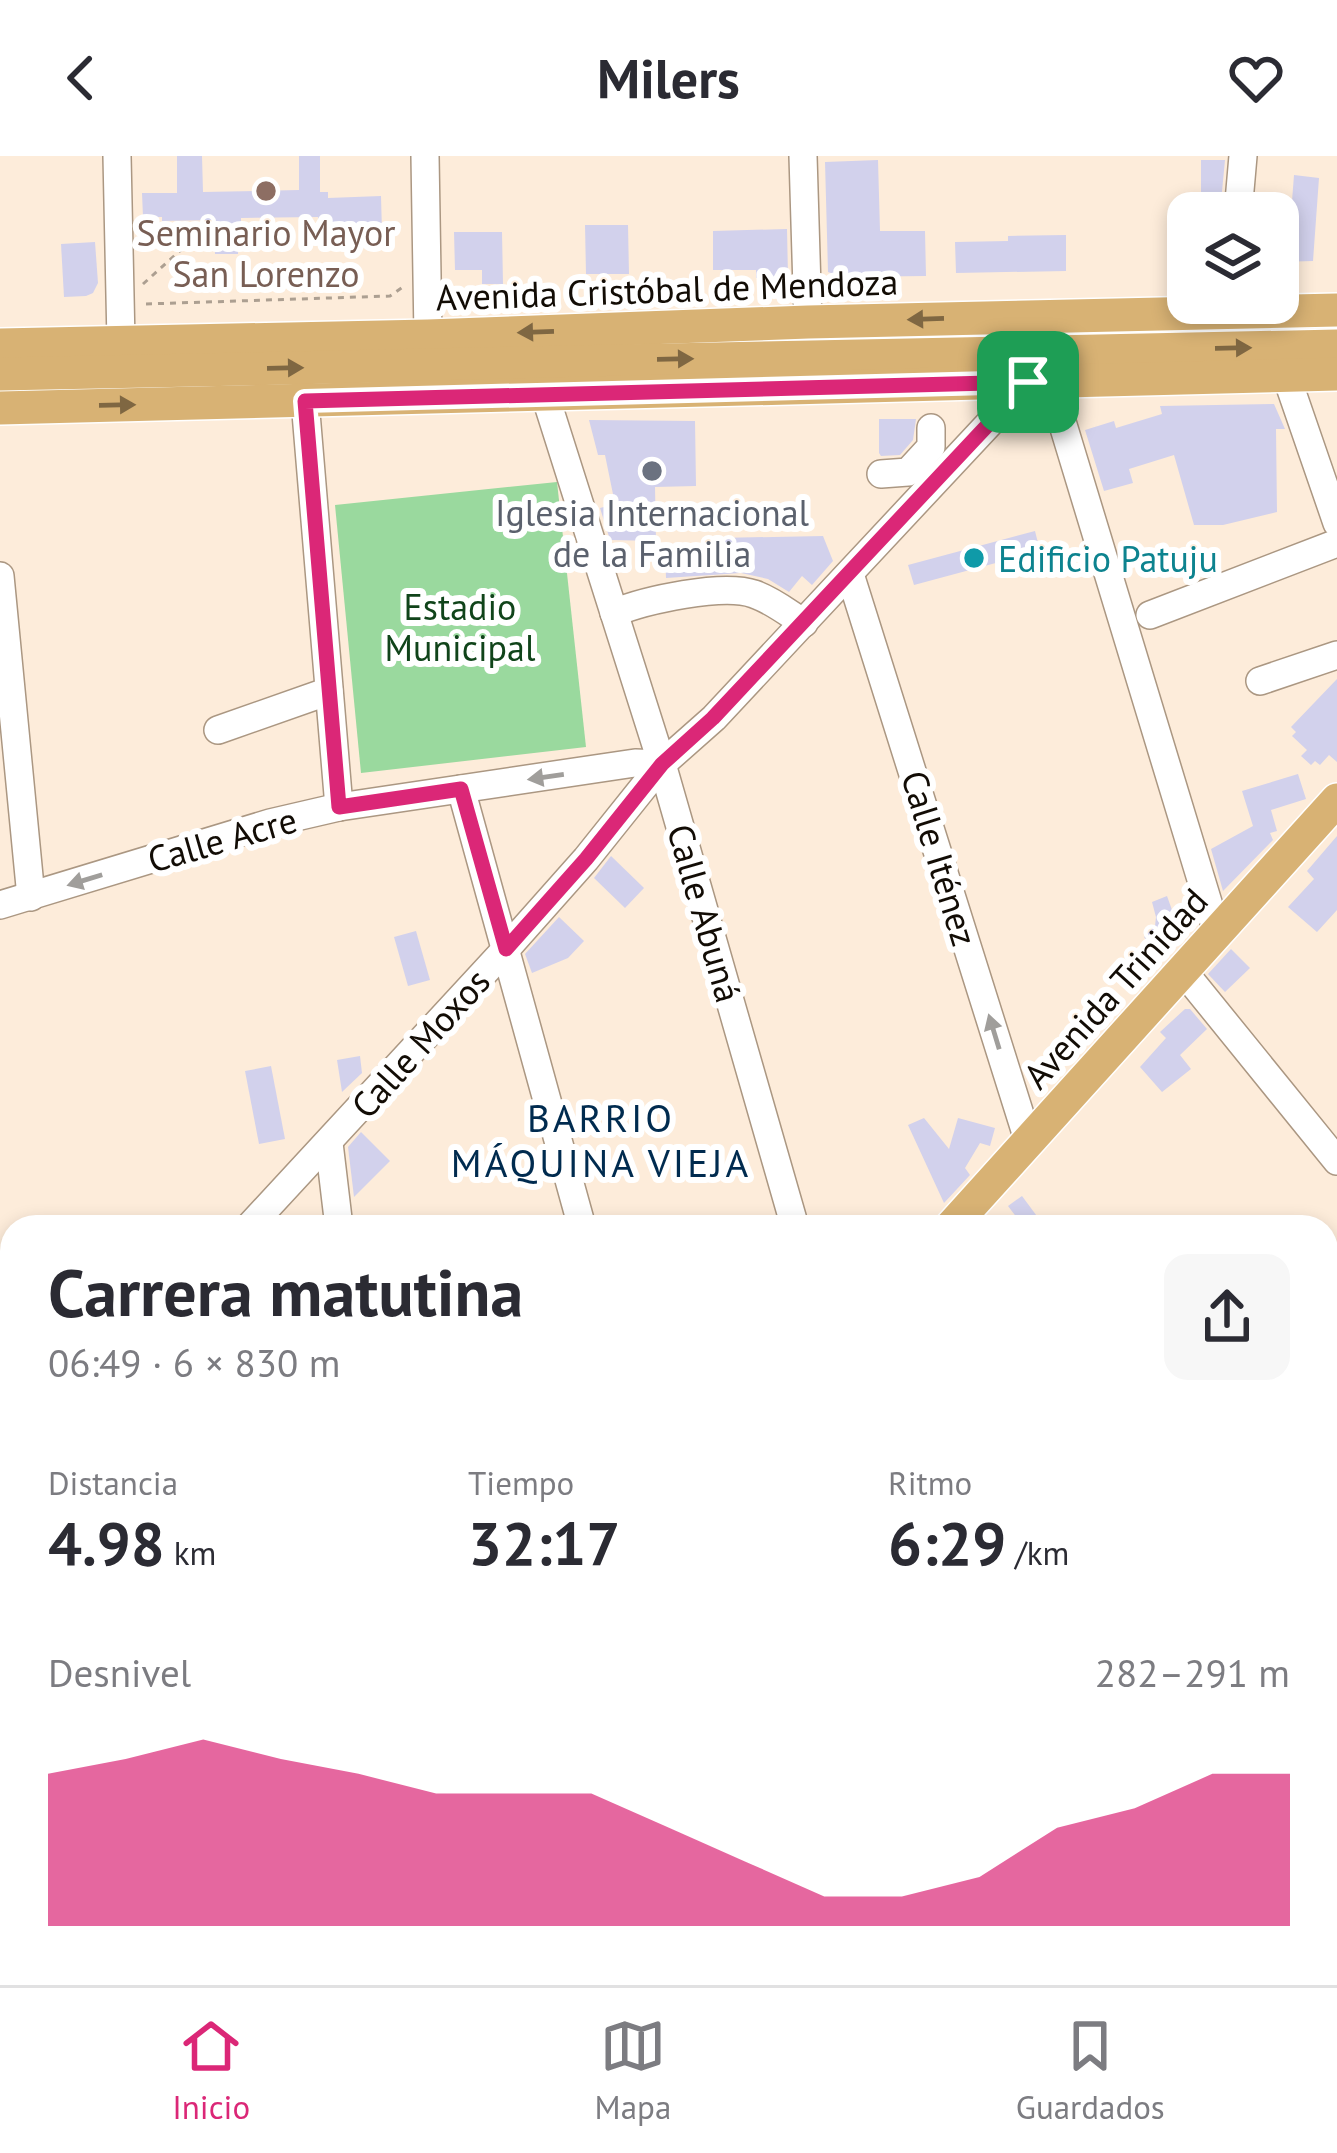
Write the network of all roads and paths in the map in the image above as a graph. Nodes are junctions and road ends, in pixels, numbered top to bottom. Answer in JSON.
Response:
{"nodes":[{"id":1,"x":117,"y":156,"type":"edge"},
{"id":2,"x":425,"y":156,"type":"edge"},
{"id":3,"x":802,"y":156,"type":"edge"},
{"id":4,"x":1243,"y":156,"type":"edge"},
{"id":5,"x":1240,"y":192,"type":"edge"},
{"id":6,"x":210,"y":224,"type":"dead end"},
{"id":7,"x":407,"y":283,"type":"dead end"},
{"id":8,"x":120,"y":305,"type":"junction"},
{"id":9,"x":1167,"y":309,"type":"edge"},
{"id":10,"x":1299,"y":309,"type":"edge"},
{"id":11,"x":1337,"y":310,"type":"edge"},
{"id":12,"x":808,"y":322,"type":"junction"},
{"id":13,"x":428,"y":336,"type":"junction"},
{"id":14,"x":121,"y":342,"type":"junction"},
{"id":15,"x":0,"y":345,"type":"edge"},
{"id":16,"x":1337,"y":346,"type":"edge"},
{"id":17,"x":1066,"y":351,"type":"junction"},
{"id":18,"x":0,"y":374,"type":"edge"},
{"id":19,"x":1337,"y":374,"type":"edge"},
{"id":20,"x":1286,"y":375,"type":"junction"},
{"id":21,"x":1207,"y":377,"type":"junction"},
{"id":22,"x":1039,"y":382,"type":"junction"},
{"id":23,"x":929,"y":385,"type":"junction"},
{"id":24,"x":545,"y":395,"type":"junction"},
{"id":25,"x":305,"y":401,"type":"junction"},
{"id":26,"x":0,"y":408,"type":"edge"},
{"id":27,"x":881,"y":474,"type":"dead end"},
{"id":28,"x":1337,"y":523,"type":"edge"},
{"id":29,"x":1337,"y":543,"type":"edge"},
{"id":30,"x":850,"y":574,"type":"junction"},
{"id":31,"x":0,"y":576,"type":"edge"},
{"id":32,"x":614,"y":613,"type":"junction"},
{"id":33,"x":1150,"y":615,"type":"dead end"},
{"id":34,"x":804,"y":623,"type":"junction"},
{"id":35,"x":1337,"y":655,"type":"edge"},
{"id":36,"x":1260,"y":681,"type":"dead end"},
{"id":37,"x":329,"y":691,"type":"junction"},
{"id":38,"x":218,"y":730,"type":"dead end"},
{"id":39,"x":662,"y":764,"type":"junction"},
{"id":40,"x":461,"y":789,"type":"junction"},
{"id":41,"x":1336,"y":803,"type":"edge"},
{"id":42,"x":339,"y":807,"type":"junction"},
{"id":43,"x":32,"y":897,"type":"junction"},
{"id":44,"x":0,"y":905,"type":"edge"},
{"id":45,"x":1217,"y":932,"type":"junction"},
{"id":46,"x":506,"y":949,"type":"junction"},
{"id":47,"x":1184,"y":971,"type":"junction"},
{"id":48,"x":329,"y":1143,"type":"junction"},
{"id":49,"x":1029,"y":1143,"type":"junction"},
{"id":50,"x":1337,"y":1160,"type":"edge"},
{"id":51,"x":260,"y":1215,"type":"edge"},
{"id":52,"x":338,"y":1215,"type":"edge"},
{"id":53,"x":579,"y":1215,"type":"edge"},
{"id":54,"x":792,"y":1215,"type":"edge"},
{"id":55,"x":963,"y":1215,"type":"edge"}],
"edges":[{"from":1,"to":8,"type":"street"},
{"from":2,"to":13,"type":"street"},
{"from":3,"to":12,"type":"street"},
{"from":4,"to":5,"type":"street"},
{"from":6,"to":8,"type":"path"},
{"from":7,"to":8,"type":"path"},
{"from":8,"to":14,"type":"street"},
{"from":9,"to":12,"type":"main road","name":"Avenida Cristóbal de Mendoza","one_way":true},
{"from":10,"to":11,"type":"main road","name":"Avenida Cristóbal de Mendoza"},
{"from":12,"to":13,"type":"main road","name":"Avenida Cristóbal de Mendoza","one_way":true},
{"from":13,"to":14,"type":"main road","name":"Avenida Cristóbal de Mendoza"},
{"from":14,"to":15,"type":"main road","name":"Avenida Cristóbal de Mendoza"},
{"from":17,"to":16,"type":"main road","name":"Avenida Cristóbal de Mendoza","one_way":true},
{"from":18,"to":17,"type":"main road","name":"Avenida Cristóbal de Mendoza","one_way":true},
{"from":17,"to":21,"type":"main road"},
{"from":19,"to":20,"type":"main road"},
{"from":20,"to":21,"type":"main road"},
{"from":20,"to":28,"type":"street"},
{"from":21,"to":22,"type":"main road"},
{"from":22,"to":23,"type":"main road"},
{"from":22,"to":30,"type":"street","name":"Calle Moxos"},
{"from":22,"to":45,"type":"street"},
{"from":23,"to":24,"type":"main road"},
{"from":23,"to":27,"type":"street"},
{"from":24,"to":25,"type":"main road"},
{"from":24,"to":32,"type":"street","name":"Calle Abuná"},
{"from":26,"to":25,"type":"main road","one_way":true},
{"from":25,"to":37,"type":"street"},
{"from":29,"to":33,"type":"street"},
{"from":30,"to":34,"type":"street","name":"Calle Moxos"},
{"from":49,"to":30,"type":"street","name":"Calle Iténez","one_way":true},
{"from":31,"to":43,"type":"street"},
{"from":32,"to":34,"type":"street"},
{"from":32,"to":39,"type":"street","name":"Calle Abuná"},
{"from":34,"to":39,"type":"street","name":"Calle Moxos"},
{"from":35,"to":36,"type":"street"},
{"from":37,"to":38,"type":"street"},
{"from":37,"to":42,"type":"street"},
{"from":39,"to":40,"type":"street","name":"Calle Acre","one_way":true},
{"from":39,"to":46,"type":"street","name":"Calle Moxos"},
{"from":39,"to":54,"type":"street","name":"Calle Abuná"},
{"from":40,"to":42,"type":"street","name":"Calle Acre"},
{"from":40,"to":46,"type":"street"},
{"from":41,"to":45,"type":"main road","name":"Avenida Trinidad"},
{"from":42,"to":43,"type":"street","name":"Calle Acre","one_way":true},
{"from":43,"to":44,"type":"street","name":"Calle Acre"},
{"from":45,"to":47,"type":"main road","name":"Avenida Trinidad"},
{"from":46,"to":48,"type":"street","name":"Calle Moxos"},
{"from":46,"to":53,"type":"street"},
{"from":47,"to":49,"type":"main road","name":"Avenida Trinidad"},
{"from":47,"to":50,"type":"street"},
{"from":48,"to":51,"type":"street","name":"Calle Moxos"},
{"from":48,"to":52,"type":"street"},
{"from":49,"to":55,"type":"main road","name":"Avenida Trinidad"}]}
